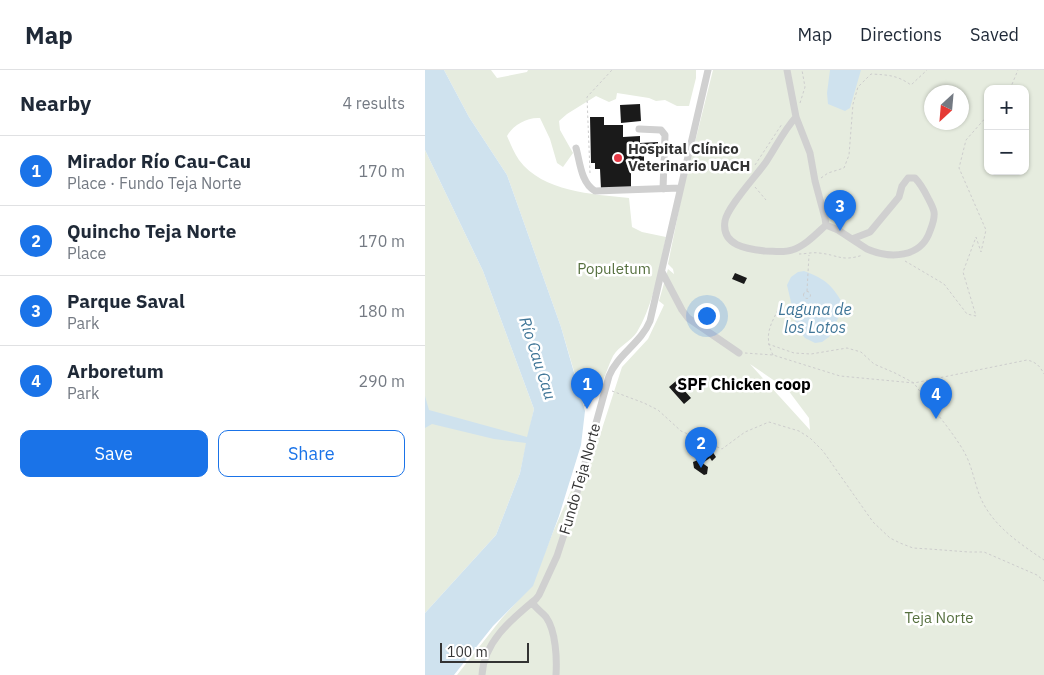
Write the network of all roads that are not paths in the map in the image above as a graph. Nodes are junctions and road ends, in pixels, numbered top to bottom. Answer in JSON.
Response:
{"nodes":[{"id":1,"x":708,"y":70,"type":"edge"},
{"id":2,"x":787,"y":70,"type":"edge"},
{"id":3,"x":796,"y":117,"type":"junction"},
{"id":4,"x":639,"y":129,"type":"dead end"},
{"id":5,"x":576,"y":148,"type":"dead end"},
{"id":6,"x":680,"y":188,"type":"junction"},
{"id":7,"x":663,"y":189,"type":"junction"},
{"id":8,"x":825,"y":225,"type":"junction"},
{"id":9,"x":852,"y":239,"type":"junction"},
{"id":10,"x":662,"y":272,"type":"junction"},
{"id":11,"x":739,"y":353,"type":"road end"},
{"id":12,"x":533,"y":602,"type":"junction"},
{"id":13,"x":482,"y":675,"type":"edge"},
{"id":14,"x":556,"y":675,"type":"edge"}],
"edges":[{"from":1,"to":6,"type":"street","name":"Fundo Teja Norte"},
{"from":2,"to":3,"type":"street"},
{"from":3,"to":8,"type":"street"},
{"from":3,"to":8,"type":"street"},
{"from":4,"to":7,"type":"street"},
{"from":5,"to":7,"type":"street"},
{"from":6,"to":7,"type":"street"},
{"from":6,"to":10,"type":"street","name":"Fundo Teja Norte"},
{"from":8,"to":9,"type":"street"},
{"from":9,"to":9,"type":"street"},
{"from":10,"to":11,"type":"street"},
{"from":10,"to":12,"type":"street","name":"Fundo Teja Norte"},
{"from":12,"to":13,"type":"street","name":"Fundo Teja Norte"},
{"from":12,"to":14,"type":"street"}]}
